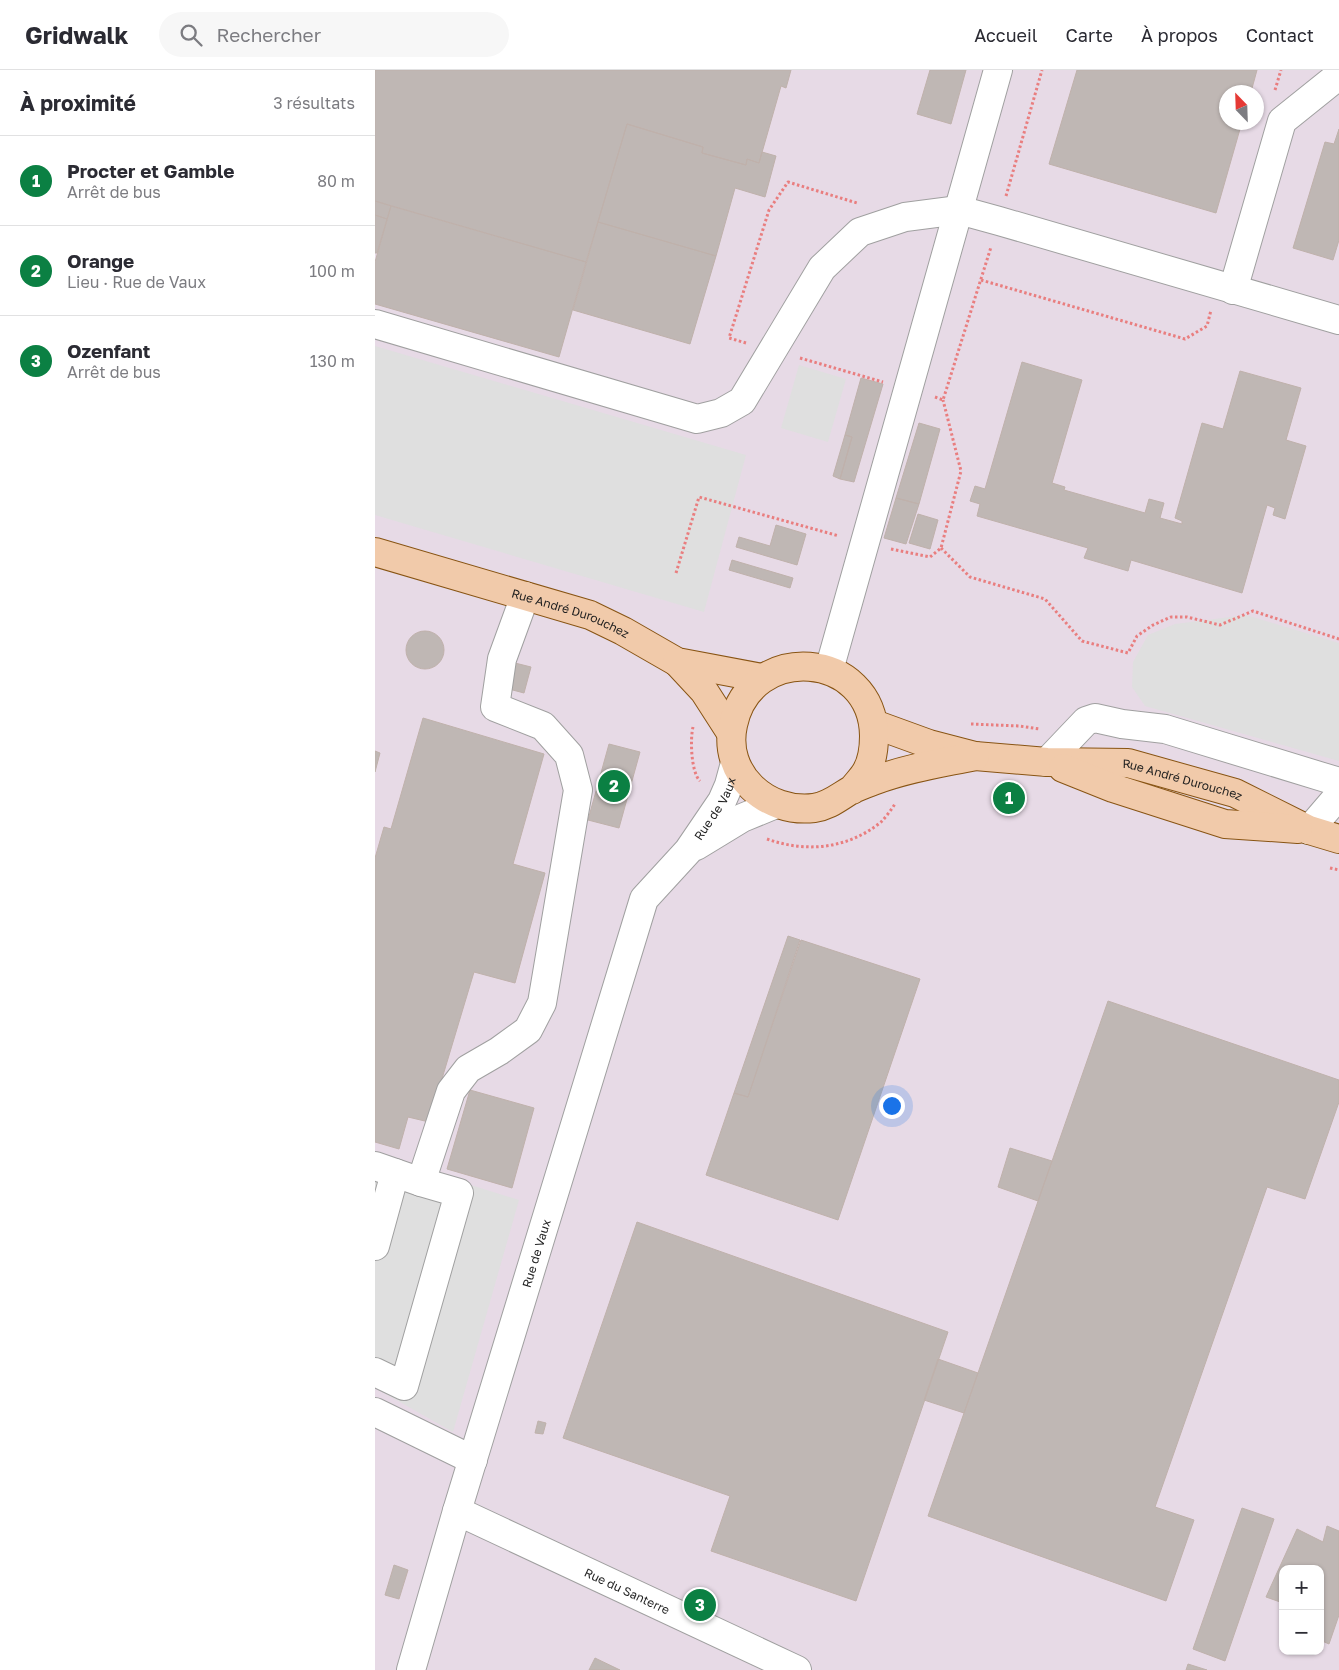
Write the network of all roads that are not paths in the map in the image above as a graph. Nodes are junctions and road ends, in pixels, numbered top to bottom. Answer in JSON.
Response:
{"nodes":[{"id":1,"x":998,"y":70,"type":"edge"},
{"id":2,"x":1339,"y":73,"type":"edge"},
{"id":3,"x":959,"y":210,"type":"junction"},
{"id":4,"x":1233,"y":290,"type":"junction"},
{"id":5,"x":1339,"y":320,"type":"edge"},
{"id":6,"x":375,"y":324,"type":"edge"},
{"id":7,"x":375,"y":552,"type":"edge"},
{"id":8,"x":525,"y":596,"type":"junction"},
{"id":9,"x":677,"y":662,"type":"junction"},
{"id":10,"x":829,"y":670,"type":"junction"},
{"id":11,"x":762,"y":678,"type":"junction"},
{"id":12,"x":874,"y":724,"type":"junction"},
{"id":13,"x":731,"y":734,"type":"junction"},
{"id":14,"x":975,"y":756,"type":"junction"},
{"id":15,"x":1047,"y":762,"type":"junction"},
{"id":16,"x":735,"y":763,"type":"junction"},
{"id":17,"x":1339,"y":782,"type":"edge"},
{"id":18,"x":852,"y":790,"type":"junction"},
{"id":19,"x":1339,"y":795,"type":"edge"},
{"id":20,"x":776,"y":804,"type":"junction"},
{"id":21,"x":1309,"y":830,"type":"junction"},
{"id":22,"x":1339,"y":839,"type":"edge"},
{"id":23,"x":688,"y":850,"type":"junction"},
{"id":24,"x":385,"y":1170,"type":"edge"},
{"id":25,"x":421,"y":1182,"type":"junction"},
{"id":26,"x":375,"y":1246,"type":"edge"},
{"id":27,"x":375,"y":1372,"type":"edge"},
{"id":28,"x":375,"y":1412,"type":"edge"},
{"id":29,"x":473,"y":1460,"type":"junction"},
{"id":30,"x":457,"y":1511,"type":"junction"},
{"id":31,"x":411,"y":1670,"type":"edge"},
{"id":32,"x":797,"y":1670,"type":"edge"}],
"edges":[{"from":1,"to":3,"type":"street"},
{"from":2,"to":4,"type":"street"},
{"from":3,"to":4,"type":"street"},
{"from":3,"to":6,"type":"street"},
{"from":3,"to":10,"type":"street"},
{"from":4,"to":5,"type":"street"},
{"from":7,"to":8,"type":"main road","name":"Rue André Durouchez"},
{"from":8,"to":9,"type":"main road","name":"Rue André Durouchez"},
{"from":8,"to":25,"type":"street"},
{"from":9,"to":11,"type":"main road","name":"Rue André Durouchez"},
{"from":9,"to":13,"type":"main road"},
{"from":10,"to":11,"type":"main road"},
{"from":10,"to":12,"type":"main road"},
{"from":11,"to":13,"type":"main road"},
{"from":12,"to":14,"type":"main road","name":"Rue André Durouchez"},
{"from":12,"to":18,"type":"main road"},
{"from":13,"to":16,"type":"main road"},
{"from":14,"to":15,"type":"main road","name":"Rue André Durouchez"},
{"from":14,"to":18,"type":"main road"},
{"from":15,"to":17,"type":"street"},
{"from":15,"to":21,"type":"main road","name":"Rue André Durouchez"},
{"from":16,"to":20,"type":"main road"},
{"from":16,"to":23,"type":"street","name":"Rue de Vaux"},
{"from":18,"to":20,"type":"main road"},
{"from":19,"to":21,"type":"street"},
{"from":20,"to":23,"type":"street","name":"Rue de Vaux"},
{"from":21,"to":22,"type":"main road","name":"Rue André Durouchez"},
{"from":23,"to":29,"type":"street","name":"Rue de Vaux"},
{"from":24,"to":25,"type":"street"},
{"from":24,"to":26,"type":"street"},
{"from":25,"to":27,"type":"street"},
{"from":28,"to":29,"type":"street"},
{"from":29,"to":30,"type":"street","name":"Rue de Vaux"},
{"from":30,"to":31,"type":"street","name":"Rue de Vaux"},
{"from":30,"to":32,"type":"street","name":"Rue du Santerre"}]}
